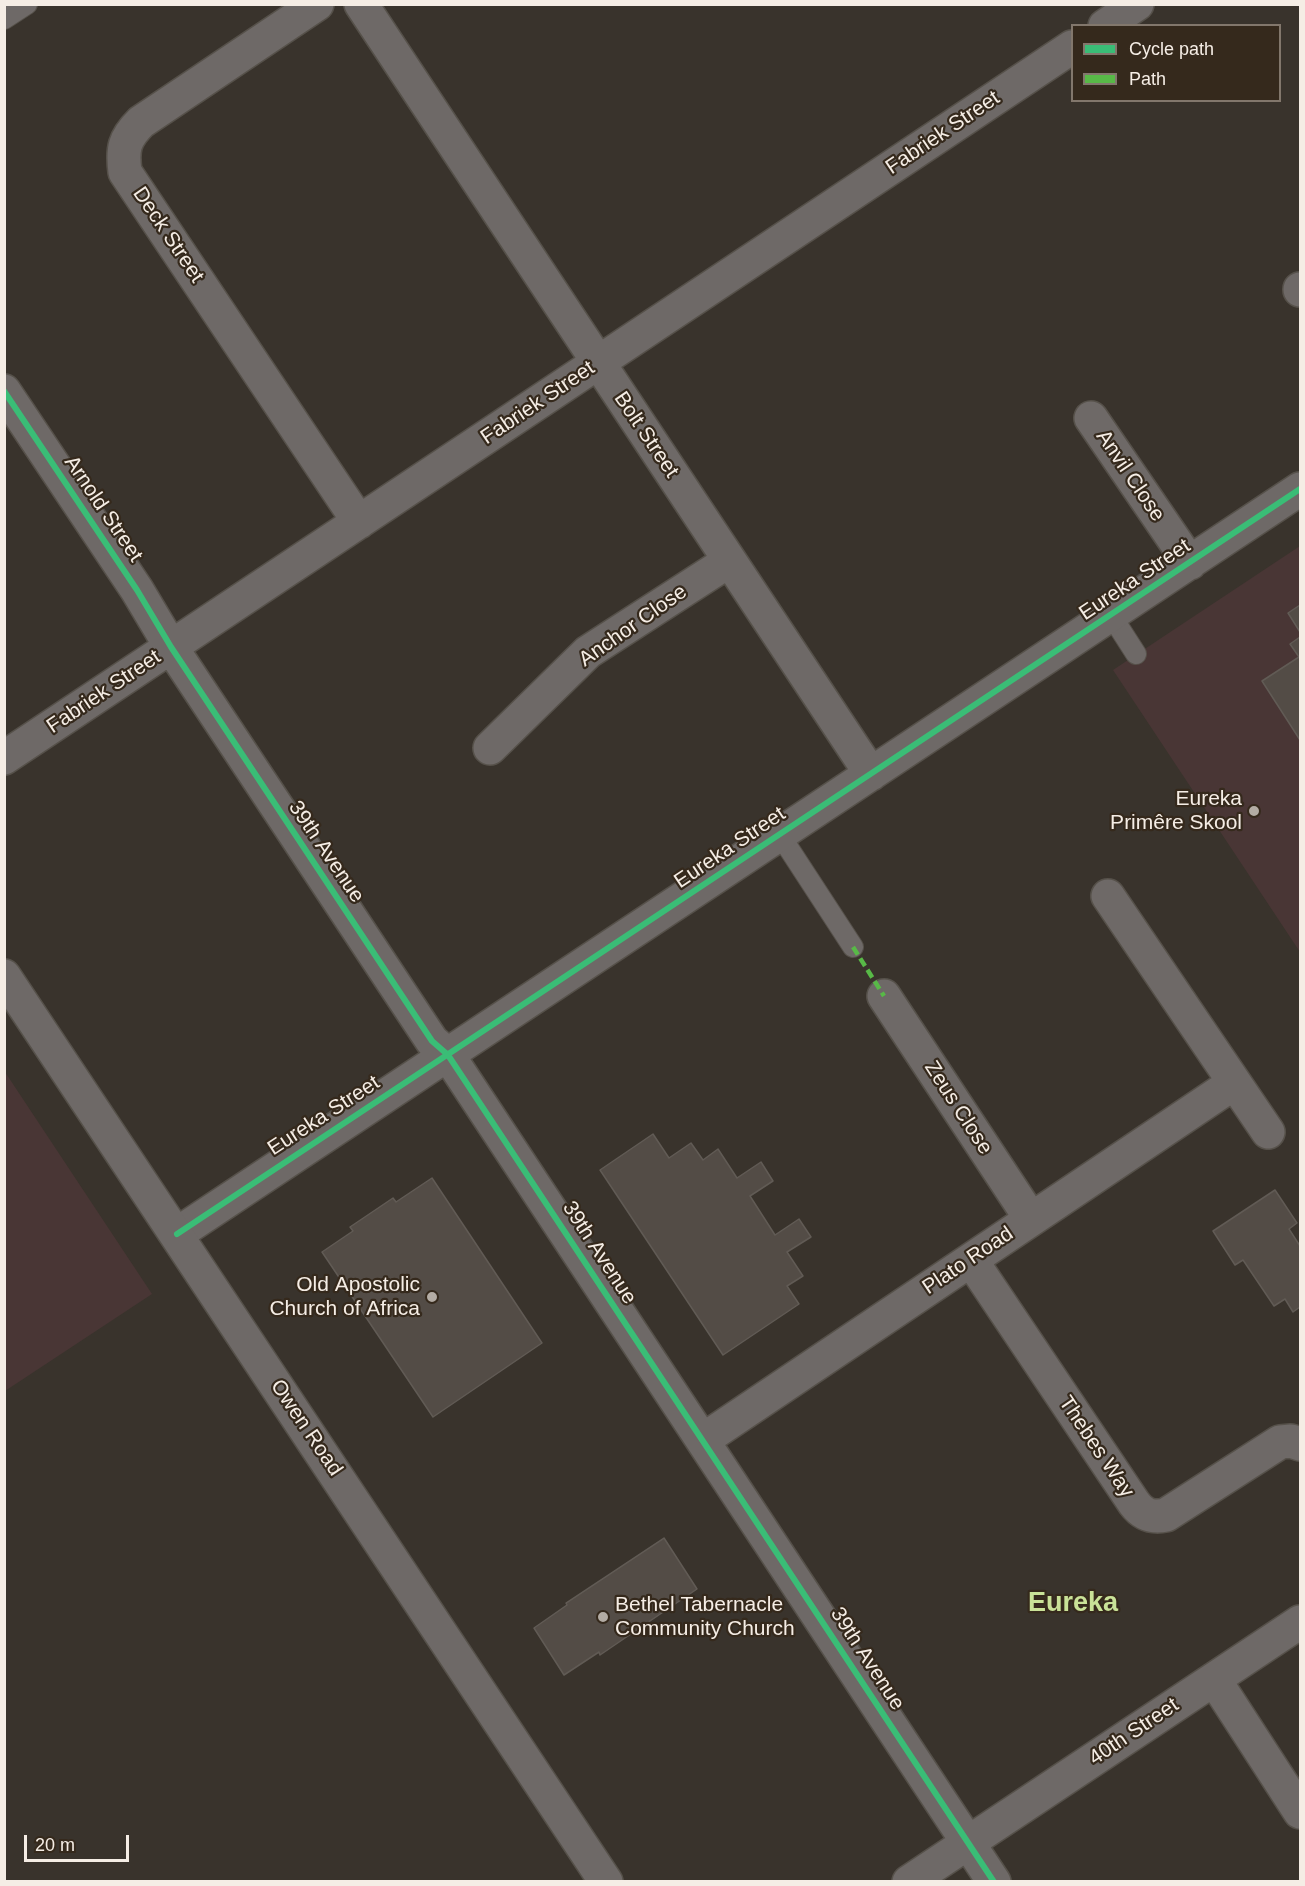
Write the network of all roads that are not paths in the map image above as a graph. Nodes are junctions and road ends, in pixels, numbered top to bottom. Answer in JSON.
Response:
{"nodes":[{"id":1,"x":27,"y":4,"type":"edge"},
{"id":2,"x":317,"y":4,"type":"edge"},
{"id":3,"x":361,"y":4,"type":"edge"},
{"id":4,"x":1137,"y":4,"type":"edge"},
{"id":5,"x":4,"y":19,"type":"edge"},
{"id":6,"x":1108,"y":24,"type":"edge"},
{"id":7,"x":1071,"y":48,"type":"edge"},
{"id":8,"x":598,"y":363,"type":"junction"},
{"id":9,"x":4,"y":391,"type":"edge"},
{"id":10,"x":1091,"y":418,"type":"dead end"},
{"id":11,"x":1300,"y":489,"type":"edge"},
{"id":12,"x":359,"y":522,"type":"junction"},
{"id":13,"x":729,"y":561,"type":"junction"},
{"id":14,"x":1190,"y":563,"type":"junction"},
{"id":15,"x":1111,"y":615,"type":"junction"},
{"id":16,"x":171,"y":647,"type":"junction"},
{"id":17,"x":1136,"y":654,"type":"dead end"},
{"id":18,"x":490,"y":748,"type":"dead end"},
{"id":19,"x":4,"y":758,"type":"edge"},
{"id":20,"x":871,"y":774,"type":"junction"},
{"id":21,"x":780,"y":835,"type":"junction"},
{"id":22,"x":1108,"y":896,"type":"dead end"},
{"id":23,"x":853,"y":947,"type":"dead end"},
{"id":24,"x":4,"y":976,"type":"edge"},
{"id":25,"x":884,"y":996,"type":"dead end"},
{"id":26,"x":448,"y":1055,"type":"junction"},
{"id":27,"x":1234,"y":1083,"type":"junction"},
{"id":28,"x":1268,"y":1132,"type":"dead end"},
{"id":29,"x":1031,"y":1219,"type":"junction"},
{"id":30,"x":177,"y":1234,"type":"junction"},
{"id":31,"x":971,"y":1260,"type":"junction"},
{"id":32,"x":703,"y":1440,"type":"junction"},
{"id":33,"x":1300,"y":1444,"type":"edge"},
{"id":34,"x":1300,"y":1622,"type":"edge"},
{"id":35,"x":1215,"y":1679,"type":"junction"},
{"id":36,"x":1300,"y":1812,"type":"edge"},
{"id":37,"x":968,"y":1842,"type":"junction"},
{"id":38,"x":606,"y":1881,"type":"edge"},
{"id":39,"x":909,"y":1881,"type":"edge"},
{"id":40,"x":994,"y":1881,"type":"edge"}],
"edges":[{"from":1,"to":5,"type":"lane"},
{"from":2,"to":12,"type":"street","name":"Deck Street"},
{"from":3,"to":8,"type":"street","name":"Bolt Street"},
{"from":4,"to":6,"type":"street"},
{"from":7,"to":8,"type":"street","name":"Fabriek Street"},
{"from":8,"to":12,"type":"street","name":"Fabriek Street"},
{"from":8,"to":13,"type":"street","name":"Bolt Street"},
{"from":9,"to":16,"type":"street","name":"Arnold Street"},
{"from":10,"to":14,"type":"street","name":"Anvil Close"},
{"from":11,"to":14,"type":"street","name":"Eureka Street"},
{"from":12,"to":16,"type":"street","name":"Fabriek Street"},
{"from":13,"to":18,"type":"street","name":"Anchor Close"},
{"from":13,"to":20,"type":"street","name":"Bolt Street"},
{"from":14,"to":15,"type":"street","name":"Eureka Street"},
{"from":15,"to":17,"type":"lane"},
{"from":15,"to":20,"type":"street","name":"Eureka Street"},
{"from":16,"to":19,"type":"street","name":"Fabriek Street"},
{"from":16,"to":26,"type":"street","name":"39th Avenue"},
{"from":20,"to":21,"type":"street","name":"Eureka Street"},
{"from":21,"to":23,"type":"lane"},
{"from":21,"to":26,"type":"street","name":"Eureka Street"},
{"from":22,"to":27,"type":"street"},
{"from":24,"to":30,"type":"street","name":"Owen Road"},
{"from":25,"to":29,"type":"street","name":"Zeus Close"},
{"from":26,"to":30,"type":"street","name":"Eureka Street"},
{"from":26,"to":32,"type":"street","name":"39th Avenue"},
{"from":27,"to":28,"type":"street"},
{"from":27,"to":29,"type":"street","name":"Plato Road"},
{"from":29,"to":31,"type":"street","name":"Plato Road"},
{"from":30,"to":38,"type":"street","name":"Owen Road"},
{"from":31,"to":32,"type":"street","name":"Plato Road"},
{"from":31,"to":33,"type":"street","name":"Thebes Way"},
{"from":32,"to":37,"type":"street","name":"39th Avenue"},
{"from":34,"to":35,"type":"street","name":"40th Street"},
{"from":35,"to":36,"type":"street"},
{"from":35,"to":37,"type":"street","name":"40th Street"},
{"from":37,"to":39,"type":"street","name":"40th Street"},
{"from":37,"to":40,"type":"street","name":"39th Avenue"}]}
